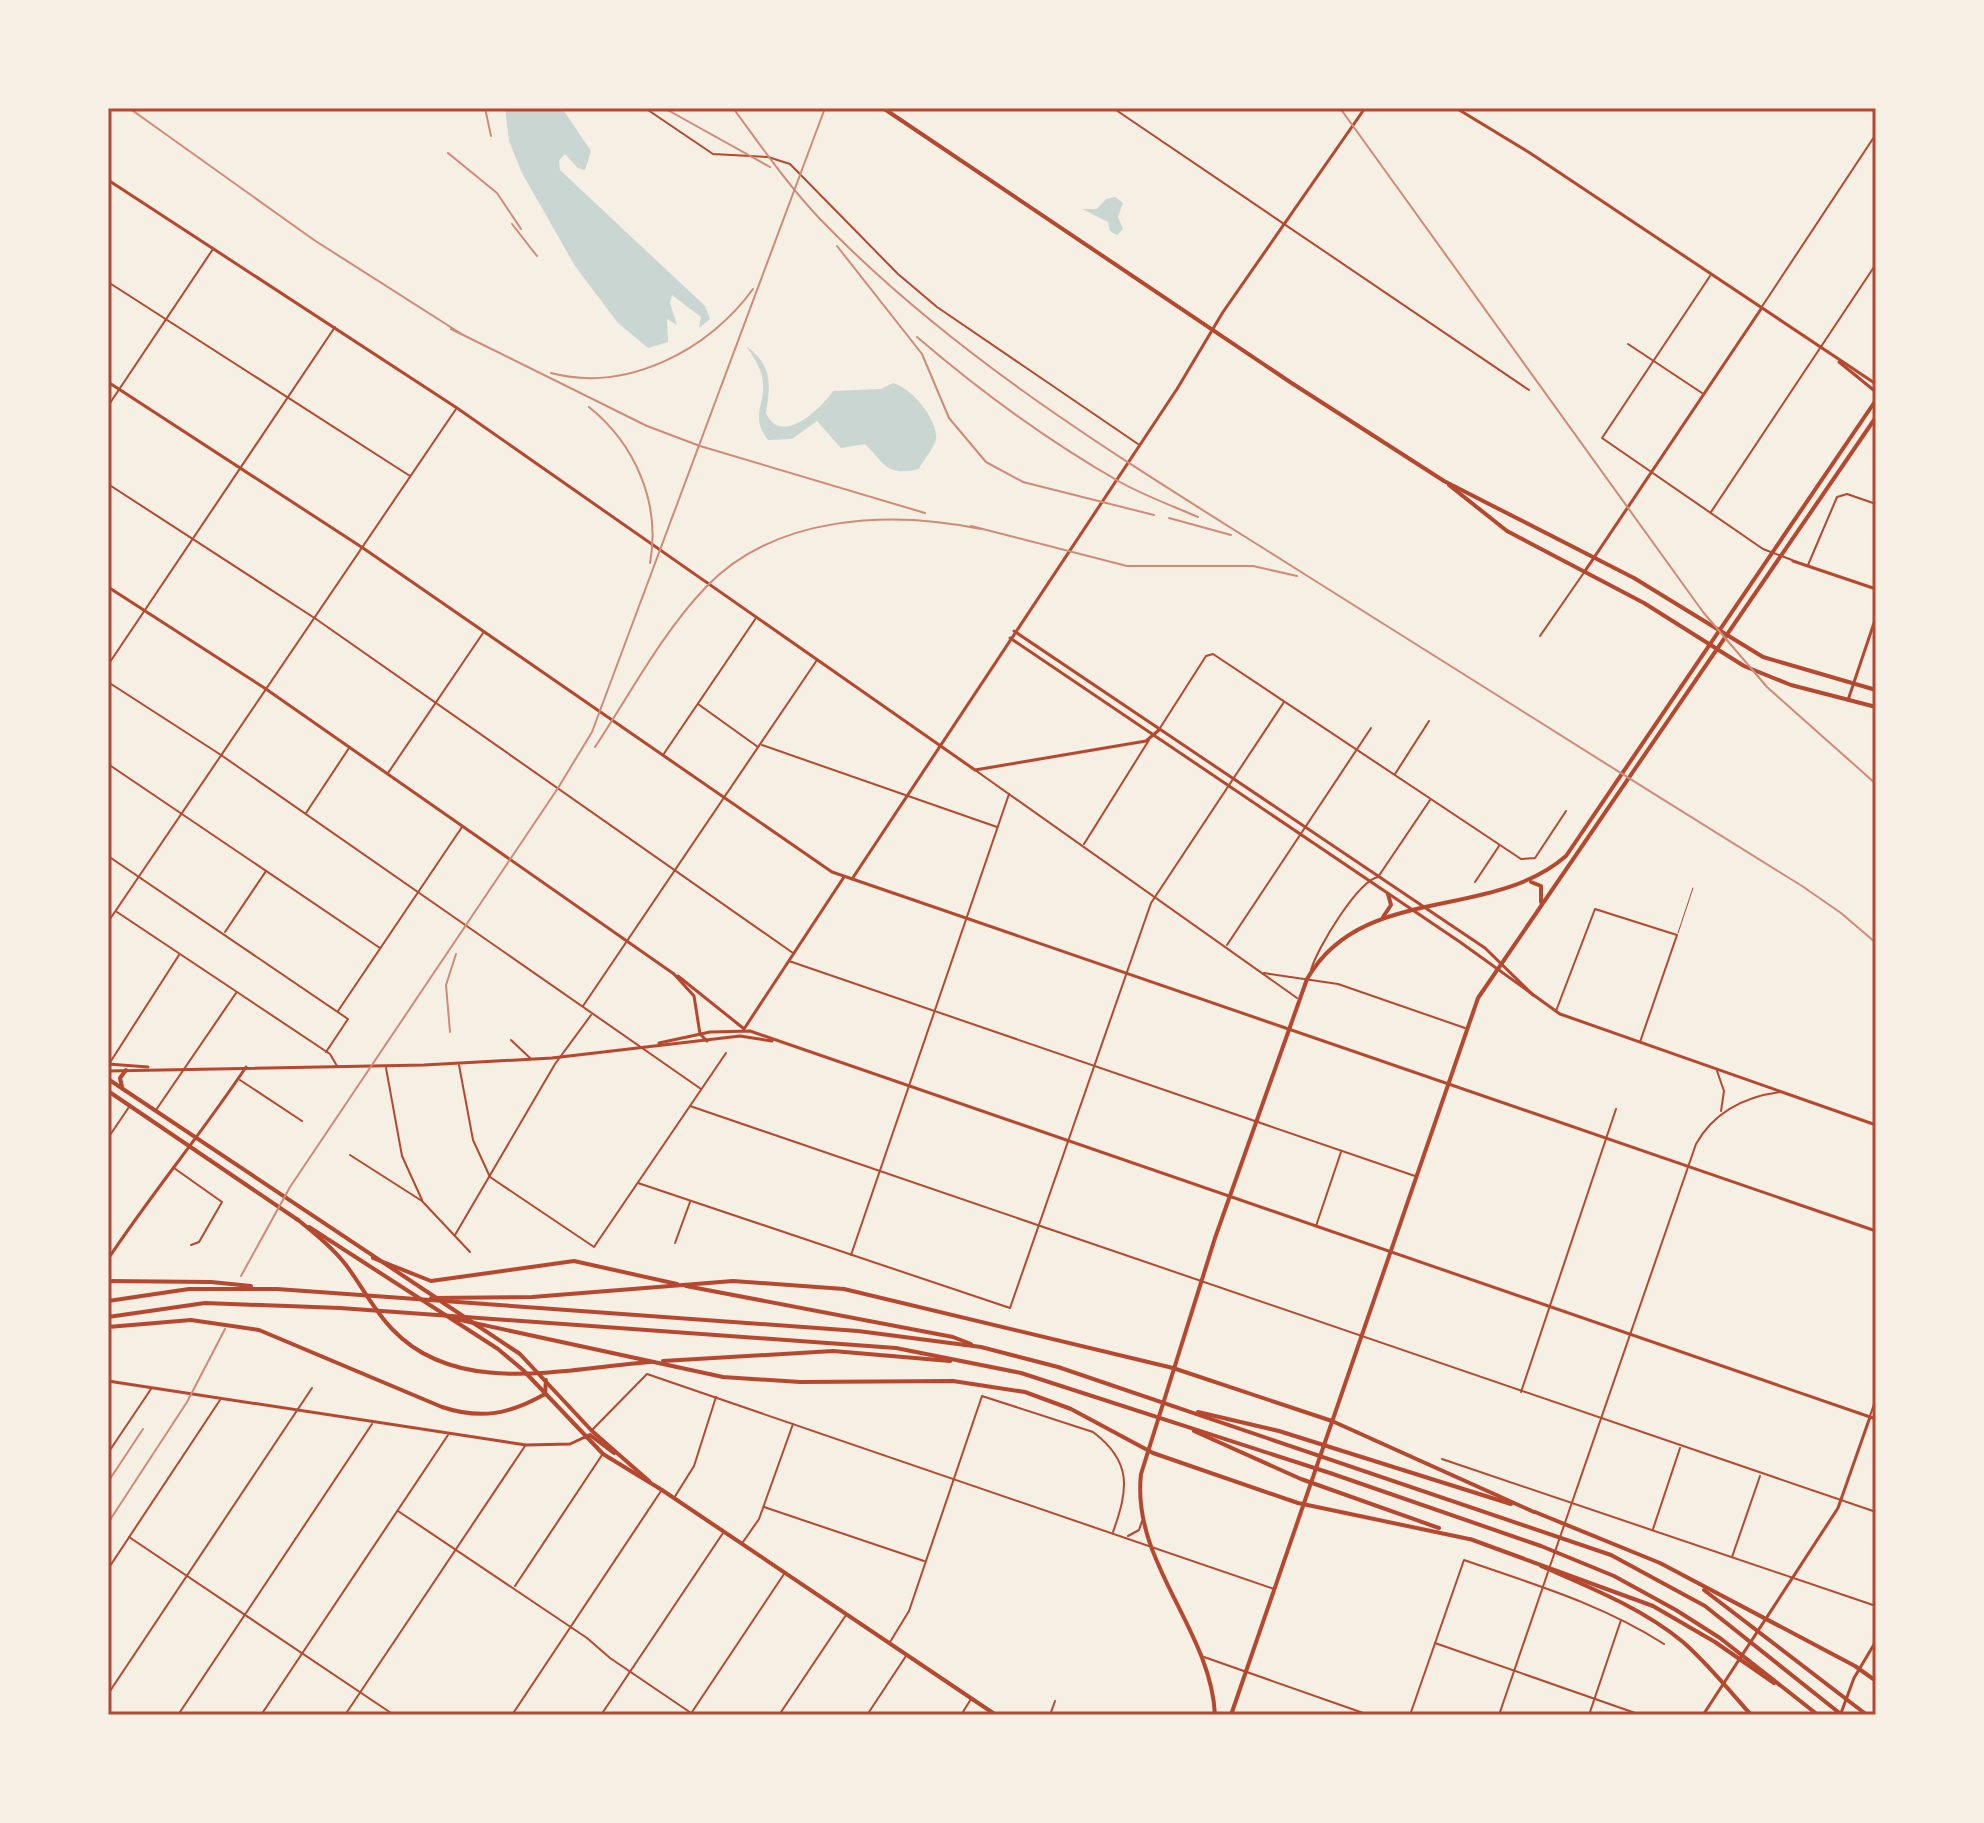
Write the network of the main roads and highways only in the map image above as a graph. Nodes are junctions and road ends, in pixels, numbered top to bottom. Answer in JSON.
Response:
{"nodes":[{"id":1,"x":883,"y":108,"type":"edge"},
{"id":2,"x":1876,"y":400,"type":"edge"},
{"id":3,"x":1876,"y":417,"type":"edge"},
{"id":4,"x":1444,"y":481,"type":"junction"},
{"id":5,"x":1788,"y":540,"type":"junction"},
{"id":6,"x":1876,"y":690,"type":"edge"},
{"id":7,"x":1876,"y":707,"type":"edge"},
{"id":8,"x":1612,"y":799,"type":"junction"},
{"id":9,"x":1524,"y":883,"type":"junction"},
{"id":10,"x":1388,"y":894,"type":"road end"},
{"id":11,"x":1539,"y":908,"type":"junction"},
{"id":12,"x":1383,"y":917,"type":"junction"},
{"id":13,"x":126,"y":1070,"type":"road end"},
{"id":14,"x":108,"y":1079,"type":"edge"},
{"id":15,"x":123,"y":1090,"type":"junction"},
{"id":16,"x":108,"y":1091,"type":"edge"},
{"id":17,"x":297,"y":1219,"type":"junction"},
{"id":18,"x":373,"y":1258,"type":"junction"},
{"id":19,"x":109,"y":1281,"type":"edge"},
{"id":20,"x":277,"y":1289,"type":"junction"},
{"id":21,"x":399,"y":1297,"type":"junction"},
{"id":22,"x":108,"y":1301,"type":"edge"},
{"id":23,"x":433,"y":1314,"type":"junction"},
{"id":24,"x":108,"y":1317,"type":"edge"},
{"id":25,"x":108,"y":1327,"type":"edge"},
{"id":26,"x":981,"y":1347,"type":"junction"},
{"id":27,"x":978,"y":1364,"type":"junction"},
{"id":28,"x":1173,"y":1368,"type":"junction"},
{"id":29,"x":546,"y":1380,"type":"junction"},
{"id":30,"x":545,"y":1394,"type":"junction"},
{"id":31,"x":1183,"y":1409,"type":"junction"},
{"id":32,"x":1332,"y":1421,"type":"junction"},
{"id":33,"x":1185,"y":1426,"type":"junction"},
{"id":34,"x":585,"y":1437,"type":"junction"},
{"id":35,"x":1147,"y":1450,"type":"junction"},
{"id":36,"x":623,"y":1458,"type":"junction"},
{"id":37,"x":650,"y":1483,"type":"junction"},
{"id":38,"x":1304,"y":1505,"type":"junction"},
{"id":39,"x":1534,"y":1512,"type":"junction"},
{"id":40,"x":1469,"y":1539,"type":"junction"},
{"id":41,"x":1513,"y":1553,"type":"junction"},
{"id":42,"x":1688,"y":1579,"type":"junction"},
{"id":43,"x":1876,"y":1681,"type":"edge"},
{"id":44,"x":1798,"y":1700,"type":"junction"},
{"id":45,"x":996,"y":1715,"type":"edge"},
{"id":46,"x":1215,"y":1715,"type":"edge"},
{"id":47,"x":1231,"y":1715,"type":"edge"},
{"id":48,"x":1751,"y":1715,"type":"edge"},
{"id":49,"x":1818,"y":1715,"type":"edge"},
{"id":50,"x":1841,"y":1715,"type":"edge"},
{"id":51,"x":1867,"y":1715,"type":"edge"}],
"edges":[{"from":1,"to":4,"type":"main road"},
{"from":2,"to":5,"type":"main road"},
{"from":3,"to":5,"type":"main road"},
{"from":4,"to":6,"type":"main road"},
{"from":4,"to":7,"type":"main road"},
{"from":5,"to":8,"type":"main road"},
{"from":8,"to":9,"type":"main road"},
{"from":8,"to":11,"type":"main road"},
{"from":9,"to":11,"type":"main road"},
{"from":9,"to":12,"type":"main road"},
{"from":10,"to":12,"type":"main road"},
{"from":11,"to":32,"type":"main road"},
{"from":12,"to":28,"type":"main road"},
{"from":13,"to":15,"type":"main road"},
{"from":14,"to":15,"type":"main road"},
{"from":15,"to":18,"type":"main road"},
{"from":16,"to":17,"type":"main road"},
{"from":17,"to":27,"type":"main road"},
{"from":17,"to":30,"type":"main road"},
{"from":18,"to":26,"type":"main road"},
{"from":18,"to":29,"type":"main road"},
{"from":19,"to":20,"type":"main road"},
{"from":20,"to":21,"type":"main road"},
{"from":20,"to":22,"type":"main road"},
{"from":21,"to":26,"type":"main road"},
{"from":21,"to":28,"type":"main road"},
{"from":23,"to":24,"type":"main road"},
{"from":23,"to":27,"type":"main road"},
{"from":23,"to":35,"type":"main road"},
{"from":25,"to":30,"type":"main road"},
{"from":26,"to":31,"type":"main road"},
{"from":27,"to":33,"type":"main road"},
{"from":28,"to":32,"type":"main road"},
{"from":28,"to":35,"type":"main road"},
{"from":29,"to":30,"type":"main road"},
{"from":29,"to":36,"type":"main road"},
{"from":30,"to":34,"type":"main road"},
{"from":31,"to":39,"type":"main road"},
{"from":31,"to":50,"type":"main road"},
{"from":32,"to":38,"type":"main road"},
{"from":32,"to":39,"type":"main road"},
{"from":33,"to":40,"type":"main road"},
{"from":33,"to":44,"type":"main road"},
{"from":34,"to":36,"type":"main road"},
{"from":34,"to":37,"type":"main road"},
{"from":35,"to":38,"type":"main road"},
{"from":35,"to":46,"type":"main road"},
{"from":36,"to":37,"type":"main road"},
{"from":37,"to":45,"type":"main road"},
{"from":38,"to":40,"type":"main road"},
{"from":38,"to":47,"type":"main road"},
{"from":39,"to":42,"type":"main road"},
{"from":40,"to":41,"type":"main road"},
{"from":41,"to":44,"type":"main road"},
{"from":41,"to":48,"type":"main road"},
{"from":42,"to":43,"type":"main road"},
{"from":42,"to":51,"type":"main road"},
{"from":44,"to":49,"type":"main road"}]}
